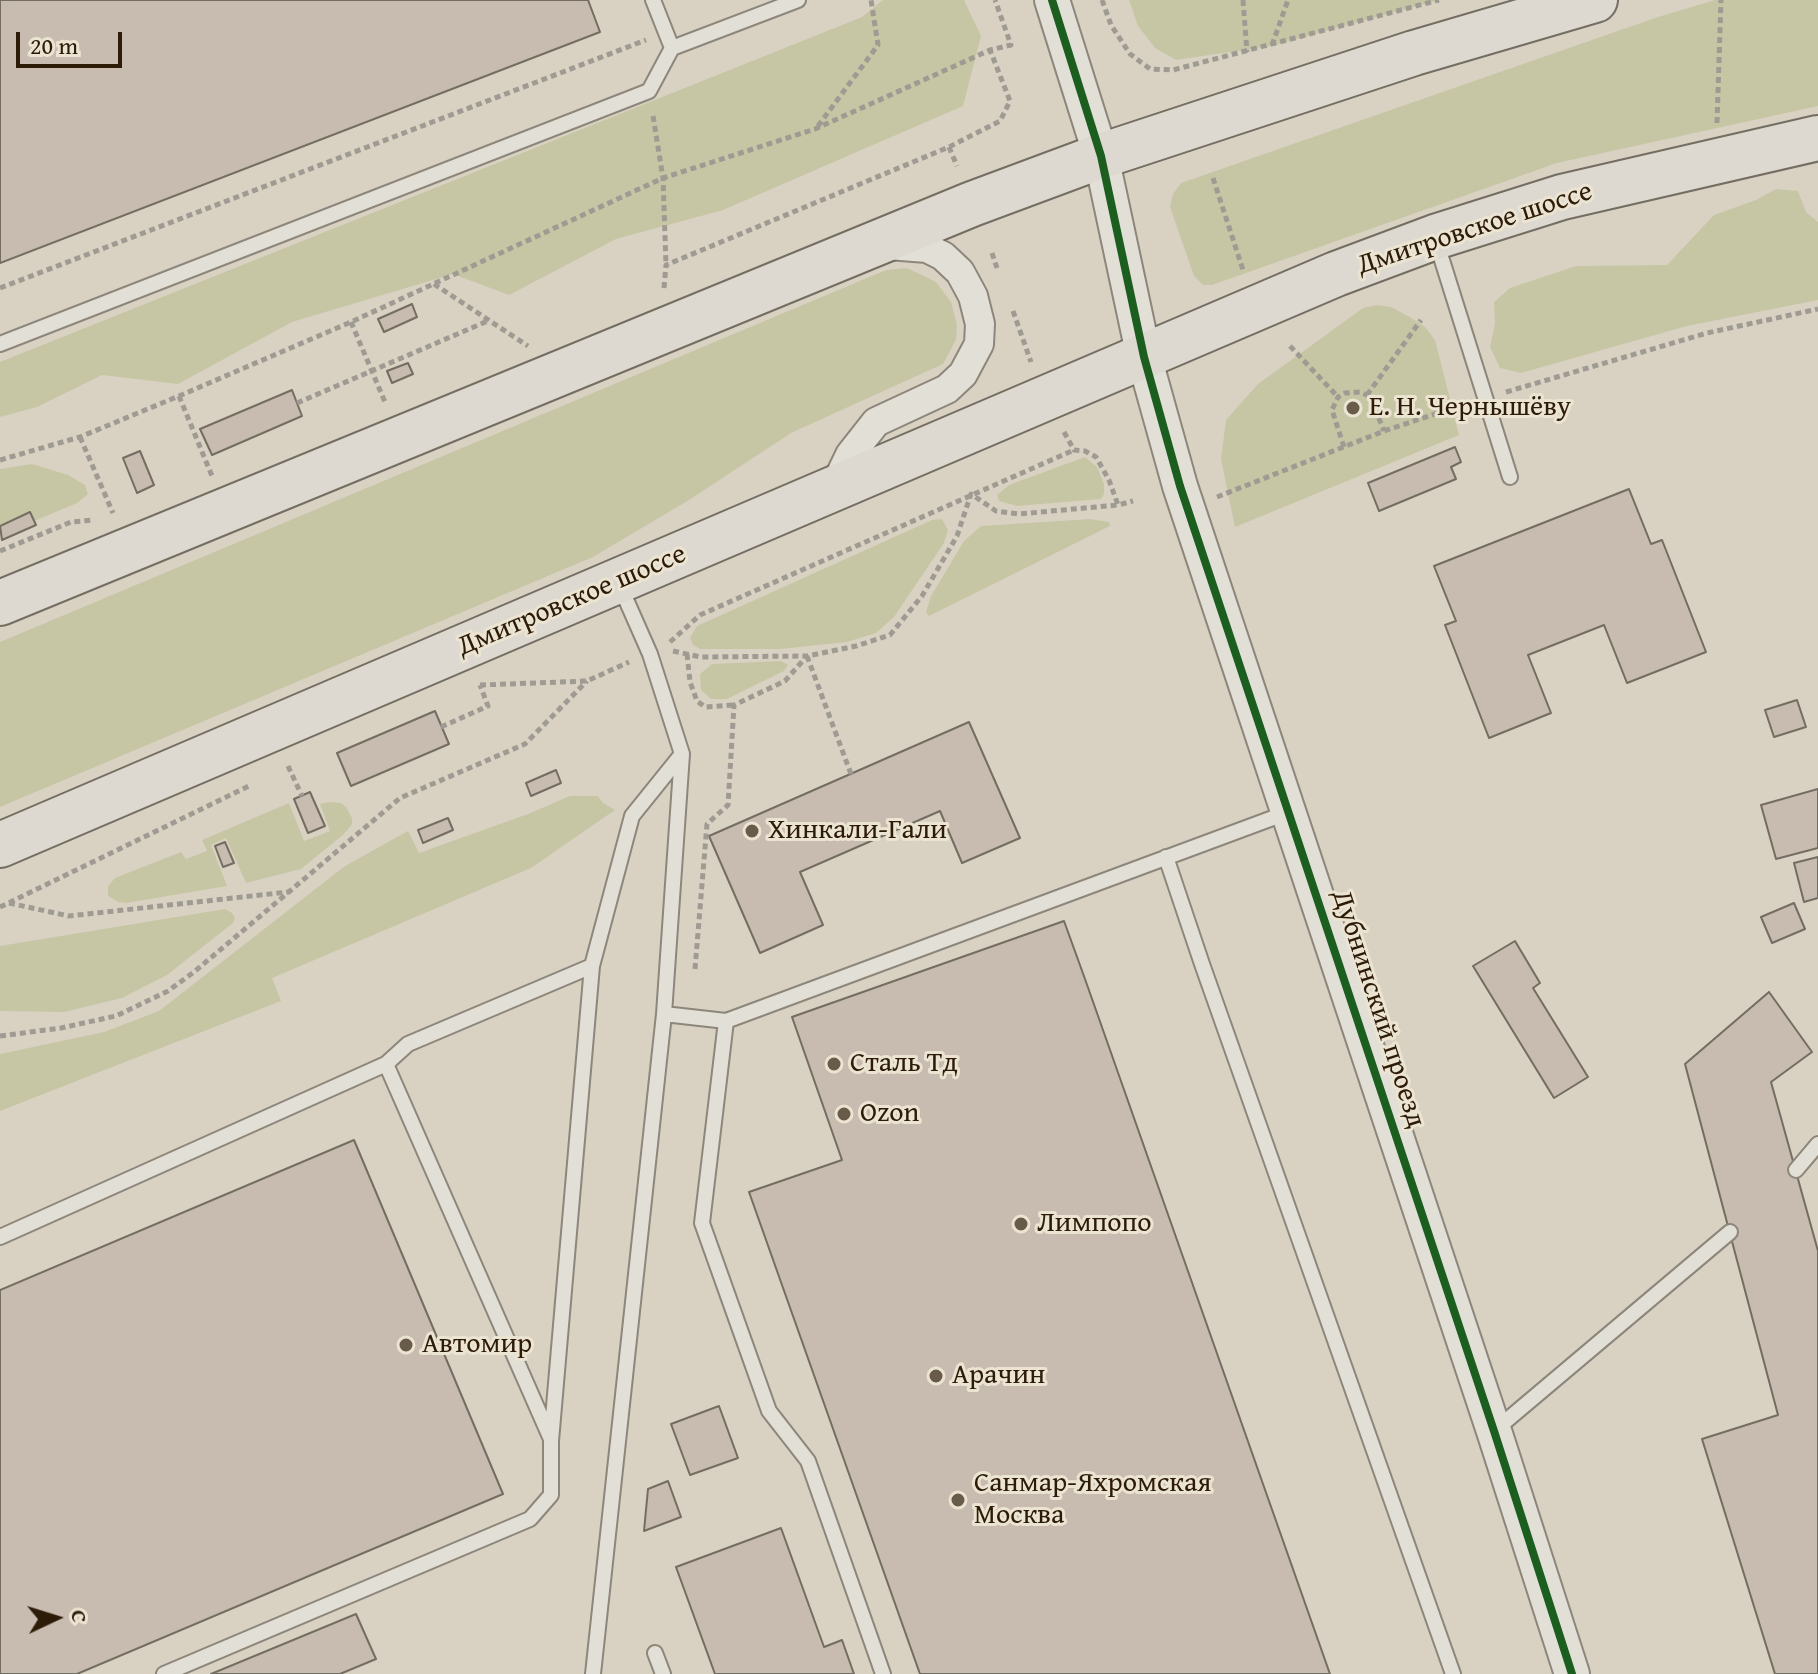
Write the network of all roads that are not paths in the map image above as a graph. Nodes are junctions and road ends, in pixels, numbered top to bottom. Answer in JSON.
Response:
{"nodes":[{"id":1,"x":653,"y":0,"type":"edge"},
{"id":2,"x":798,"y":0,"type":"edge"},
{"id":3,"x":1052,"y":0,"type":"edge"},
{"id":4,"x":1595,"y":0,"type":"edge"},
{"id":5,"x":672,"y":48,"type":"junction"},
{"id":6,"x":1818,"y":138,"type":"edge"},
{"id":7,"x":1101,"y":156,"type":"junction"},
{"id":8,"x":1435,"y":237,"type":"junction"},
{"id":9,"x":871,"y":246,"type":"junction"},
{"id":10,"x":0,"y":344,"type":"edge"},
{"id":11,"x":1144,"y":357,"type":"junction"},
{"id":12,"x":1510,"y":477,"type":"dead end"},
{"id":13,"x":835,"y":486,"type":"junction"},
{"id":14,"x":619,"y":582,"type":"junction"},
{"id":15,"x":0,"y":603,"type":"edge"},
{"id":16,"x":682,"y":754,"type":"junction"},
{"id":17,"x":1289,"y":812,"type":"junction"},
{"id":18,"x":0,"y":845,"type":"edge"},
{"id":19,"x":1166,"y":857,"type":"junction"},
{"id":20,"x":592,"y":966,"type":"junction"},
{"id":21,"x":664,"y":1014,"type":"junction"},
{"id":22,"x":726,"y":1021,"type":"junction"},
{"id":23,"x":386,"y":1064,"type":"junction"},
{"id":24,"x":1818,"y":1144,"type":"edge"},
{"id":25,"x":1796,"y":1170,"type":"dead end"},
{"id":26,"x":1730,"y":1232,"type":"dead end"},
{"id":27,"x":0,"y":1237,"type":"edge"},
{"id":28,"x":1494,"y":1431,"type":"junction"},
{"id":29,"x":551,"y":1441,"type":"junction"},
{"id":30,"x":655,"y":1653,"type":"dead end"},
{"id":31,"x":164,"y":1674,"type":"edge"},
{"id":32,"x":593,"y":1674,"type":"edge"},
{"id":33,"x":663,"y":1674,"type":"edge"},
{"id":34,"x":883,"y":1674,"type":"edge"},
{"id":35,"x":1453,"y":1674,"type":"edge"},
{"id":36,"x":1572,"y":1674,"type":"edge"}],
"edges":[{"from":1,"to":5,"type":"lane"},
{"from":2,"to":5,"type":"lane"},
{"from":3,"to":7,"type":"street"},
{"from":4,"to":7,"type":"main road"},
{"from":5,"to":10,"type":"lane"},
{"from":6,"to":8,"type":"main road","name":"Дмитровское шоссе"},
{"from":7,"to":9,"type":"main road"},
{"from":7,"to":11,"type":"street"},
{"from":8,"to":11,"type":"main road","name":"Дмитровское шоссе"},
{"from":8,"to":12,"type":"lane"},
{"from":9,"to":13,"type":"street"},
{"from":9,"to":15,"type":"main road"},
{"from":11,"to":13,"type":"main road","name":"Дмитровское шоссе"},
{"from":11,"to":17,"type":"street","name":"Дубнинский проезд"},
{"from":13,"to":14,"type":"main road","name":"Дмитровское шоссе"},
{"from":14,"to":16,"type":"lane"},
{"from":14,"to":18,"type":"main road","name":"Дмитровское шоссе"},
{"from":16,"to":20,"type":"lane"},
{"from":16,"to":21,"type":"lane"},
{"from":17,"to":19,"type":"lane"},
{"from":17,"to":28,"type":"street","name":"Дубнинский проезд"},
{"from":19,"to":22,"type":"lane"},
{"from":19,"to":35,"type":"lane"},
{"from":20,"to":23,"type":"lane"},
{"from":20,"to":29,"type":"lane"},
{"from":21,"to":22,"type":"lane"},
{"from":21,"to":32,"type":"lane"},
{"from":22,"to":34,"type":"lane"},
{"from":23,"to":27,"type":"lane"},
{"from":23,"to":29,"type":"lane"},
{"from":24,"to":25,"type":"lane"},
{"from":26,"to":28,"type":"lane"},
{"from":28,"to":36,"type":"street","name":"Дубнинский проезд"},
{"from":29,"to":31,"type":"lane"},
{"from":30,"to":33,"type":"lane"}]}
